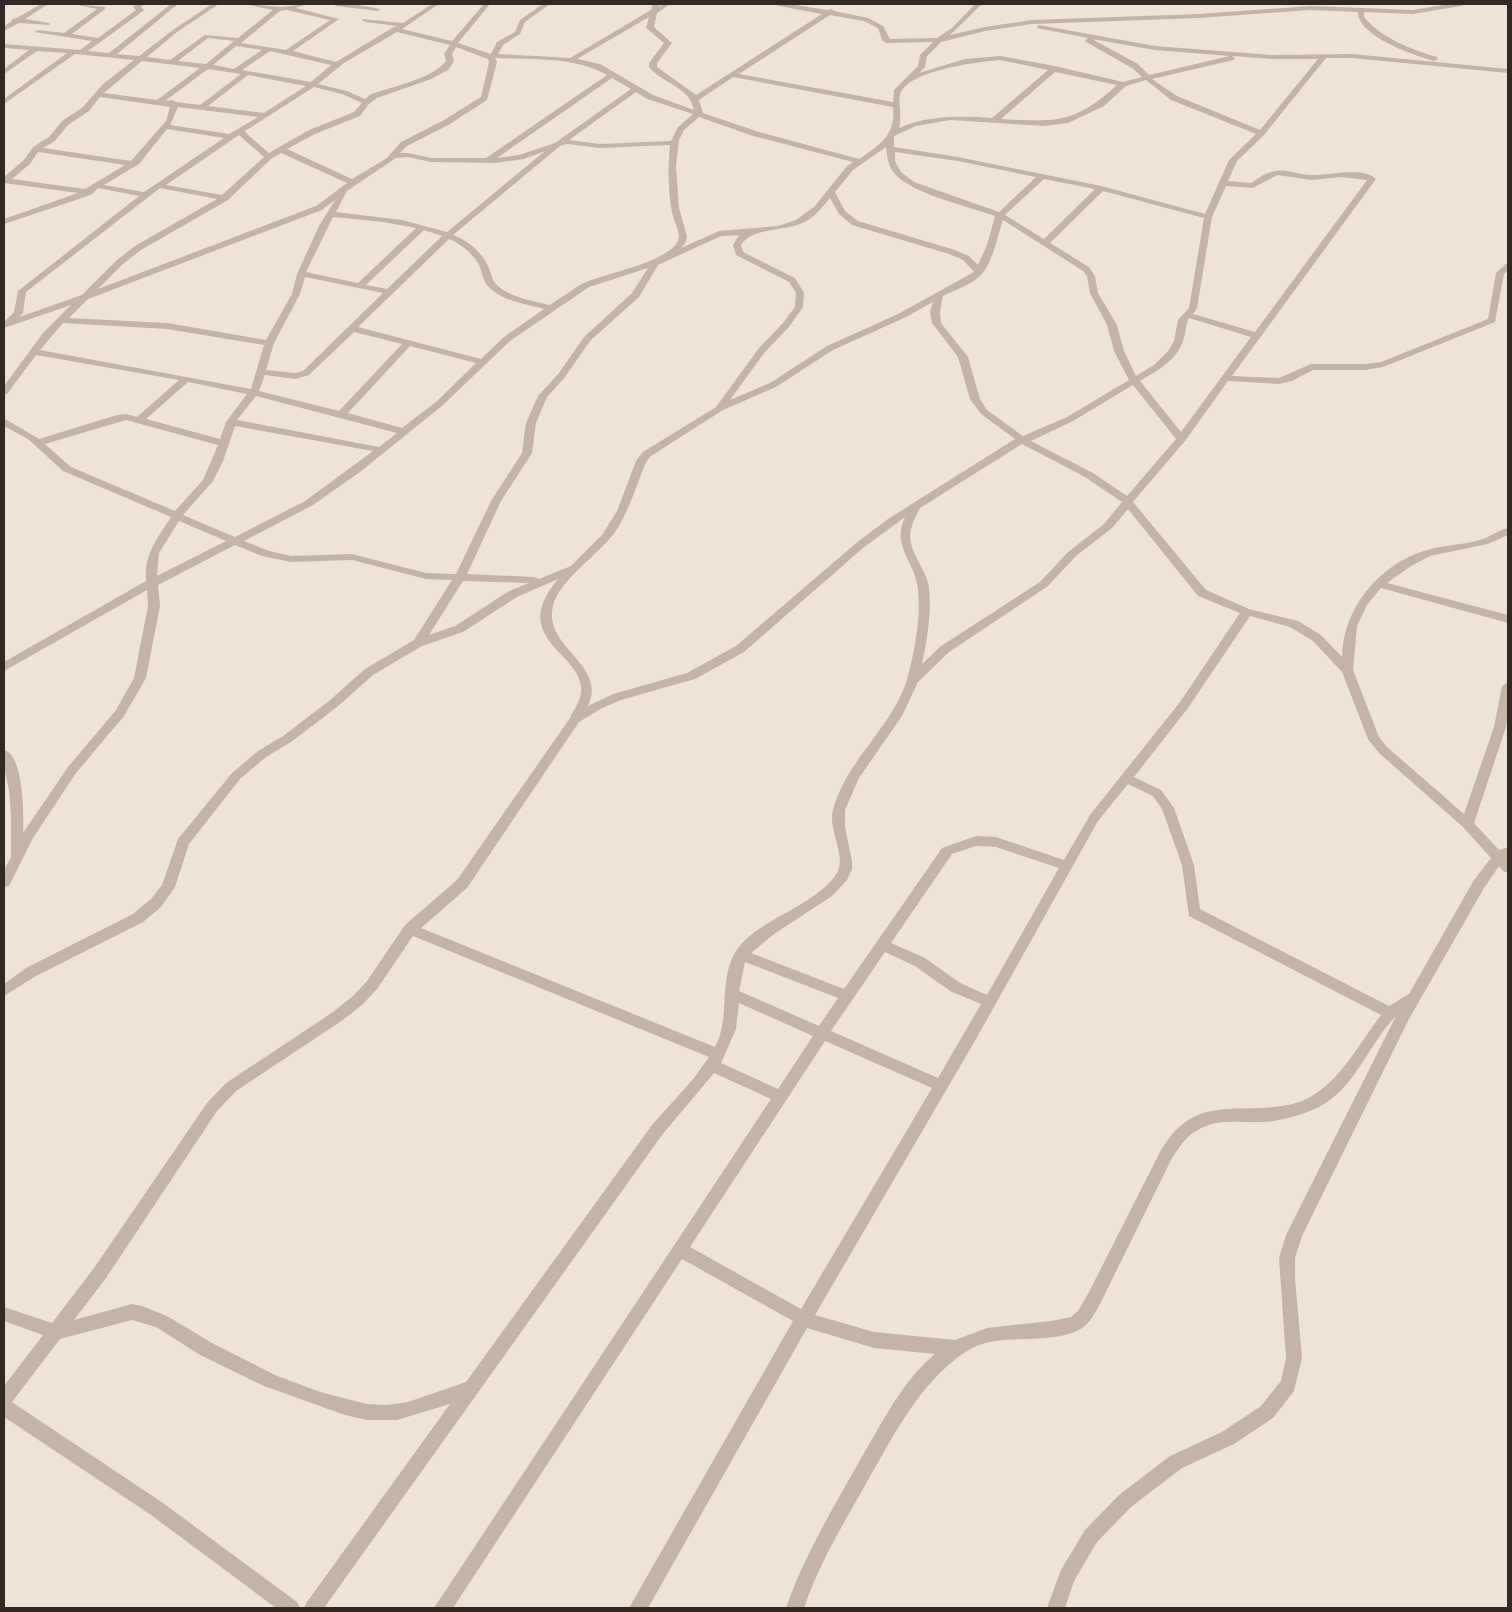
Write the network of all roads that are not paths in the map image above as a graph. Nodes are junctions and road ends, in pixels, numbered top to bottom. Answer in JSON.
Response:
{"nodes":[{"id":1,"x":45,"y":4,"type":"edge"},
{"id":2,"x":76,"y":4,"type":"edge"},
{"id":3,"x":140,"y":4,"type":"edge"},
{"id":4,"x":175,"y":4,"type":"edge"},
{"id":5,"x":210,"y":4,"type":"edge"},
{"id":6,"x":216,"y":4,"type":"edge"},
{"id":7,"x":248,"y":4,"type":"edge"},
{"id":8,"x":304,"y":4,"type":"edge"},
{"id":9,"x":336,"y":4,"type":"edge"},
{"id":10,"x":385,"y":4,"type":"edge"},
{"id":11,"x":436,"y":4,"type":"edge"},
{"id":12,"x":487,"y":4,"type":"edge"},
{"id":13,"x":547,"y":4,"type":"edge"},
{"id":14,"x":667,"y":4,"type":"edge"},
{"id":15,"x":779,"y":4,"type":"edge"},
{"id":16,"x":979,"y":4,"type":"edge"},
{"id":17,"x":1461,"y":4,"type":"edge"},
{"id":18,"x":278,"y":8,"type":"junction"},
{"id":19,"x":286,"y":8,"type":"junction"},
{"id":20,"x":656,"y":8,"type":"edge"},
{"id":21,"x":378,"y":9,"type":"junction"},
{"id":22,"x":1361,"y":10,"type":"junction"},
{"id":23,"x":831,"y":12,"type":"junction"},
{"id":24,"x":136,"y":13,"type":"junction"},
{"id":25,"x":162,"y":15,"type":"junction"},
{"id":26,"x":4,"y":19,"type":"edge"},
{"id":27,"x":15,"y":20,"type":"junction"},
{"id":28,"x":404,"y":25,"type":"junction"},
{"id":29,"x":1010,"y":25,"type":"junction"},
{"id":30,"x":4,"y":29,"type":"edge"},
{"id":31,"x":394,"y":29,"type":"junction"},
{"id":32,"x":38,"y":32,"type":"junction"},
{"id":33,"x":1074,"y":33,"type":"junction"},
{"id":34,"x":65,"y":36,"type":"junction"},
{"id":35,"x":100,"y":40,"type":"junction"},
{"id":36,"x":939,"y":40,"type":"junction"},
{"id":37,"x":237,"y":42,"type":"junction"},
{"id":38,"x":454,"y":44,"type":"junction"},
{"id":39,"x":4,"y":46,"type":"edge"},
{"id":40,"x":21,"y":48,"type":"junction"},
{"id":41,"x":34,"y":49,"type":"junction"},
{"id":42,"x":268,"y":49,"type":"junction"},
{"id":43,"x":78,"y":52,"type":"junction"},
{"id":44,"x":288,"y":52,"type":"junction"},
{"id":45,"x":112,"y":54,"type":"junction"},
{"id":46,"x":490,"y":56,"type":"junction"},
{"id":47,"x":1251,"y":56,"type":"junction"},
{"id":48,"x":143,"y":57,"type":"junction"},
{"id":49,"x":1323,"y":57,"type":"junction"},
{"id":50,"x":571,"y":60,"type":"junction"},
{"id":51,"x":173,"y":61,"type":"junction"},
{"id":52,"x":338,"y":65,"type":"junction"},
{"id":53,"x":208,"y":66,"type":"junction"},
{"id":54,"x":1474,"y":67,"type":"junction"},
{"id":55,"x":1055,"y":68,"type":"junction"},
{"id":56,"x":236,"y":71,"type":"junction"},
{"id":57,"x":1508,"y":71,"type":"edge"},
{"id":58,"x":4,"y":72,"type":"edge"},
{"id":59,"x":247,"y":73,"type":"junction"},
{"id":60,"x":613,"y":74,"type":"junction"},
{"id":61,"x":732,"y":75,"type":"junction"},
{"id":62,"x":911,"y":78,"type":"junction"},
{"id":63,"x":1148,"y":78,"type":"junction"},
{"id":64,"x":1123,"y":84,"type":"junction"},
{"id":65,"x":312,"y":85,"type":"junction"},
{"id":66,"x":635,"y":89,"type":"junction"},
{"id":67,"x":98,"y":95,"type":"junction"},
{"id":68,"x":695,"y":99,"type":"junction"},
{"id":69,"x":160,"y":101,"type":"junction"},
{"id":70,"x":4,"y":102,"type":"edge"},
{"id":71,"x":172,"y":102,"type":"junction"},
{"id":72,"x":366,"y":102,"type":"junction"},
{"id":73,"x":202,"y":106,"type":"junction"},
{"id":74,"x":897,"y":106,"type":"junction"},
{"id":75,"x":699,"y":113,"type":"junction"},
{"id":76,"x":264,"y":115,"type":"junction"},
{"id":77,"x":995,"y":120,"type":"junction"},
{"id":78,"x":166,"y":127,"type":"junction"},
{"id":79,"x":241,"y":130,"type":"junction"},
{"id":80,"x":1261,"y":133,"type":"junction"},
{"id":81,"x":231,"y":137,"type":"junction"},
{"id":82,"x":892,"y":140,"type":"junction"},
{"id":83,"x":559,"y":143,"type":"junction"},
{"id":84,"x":674,"y":143,"type":"junction"},
{"id":85,"x":36,"y":148,"type":"junction"},
{"id":86,"x":281,"y":150,"type":"junction"},
{"id":87,"x":394,"y":156,"type":"junction"},
{"id":88,"x":268,"y":157,"type":"junction"},
{"id":89,"x":858,"y":161,"type":"junction"},
{"id":90,"x":488,"y":162,"type":"junction"},
{"id":91,"x":133,"y":164,"type":"junction"},
{"id":92,"x":1042,"y":176,"type":"junction"},
{"id":93,"x":6,"y":177,"type":"edge"},
{"id":94,"x":353,"y":183,"type":"junction"},
{"id":95,"x":1223,"y":183,"type":"junction"},
{"id":96,"x":98,"y":186,"type":"junction"},
{"id":97,"x":160,"y":186,"type":"junction"},
{"id":98,"x":1101,"y":188,"type":"junction"},
{"id":99,"x":89,"y":192,"type":"junction"},
{"id":100,"x":344,"y":192,"type":"junction"},
{"id":101,"x":831,"y":193,"type":"junction"},
{"id":102,"x":147,"y":195,"type":"junction"},
{"id":103,"x":225,"y":198,"type":"junction"},
{"id":104,"x":330,"y":214,"type":"junction"},
{"id":105,"x":1000,"y":215,"type":"junction"},
{"id":106,"x":1208,"y":217,"type":"junction"},
{"id":107,"x":4,"y":222,"type":"edge"},
{"id":108,"x":421,"y":228,"type":"junction"},
{"id":109,"x":756,"y":231,"type":"junction"},
{"id":110,"x":448,"y":235,"type":"junction"},
{"id":111,"x":1046,"y":242,"type":"junction"},
{"id":112,"x":656,"y":263,"type":"junction"},
{"id":113,"x":1508,"y":265,"type":"edge"},
{"id":114,"x":979,"y":272,"type":"junction"},
{"id":115,"x":301,"y":274,"type":"junction"},
{"id":116,"x":360,"y":286,"type":"junction"},
{"id":117,"x":389,"y":292,"type":"junction"},
{"id":118,"x":939,"y":294,"type":"junction"},
{"id":119,"x":84,"y":296,"type":"junction"},
{"id":120,"x":553,"y":309,"type":"junction"},
{"id":121,"x":1187,"y":315,"type":"junction"},
{"id":122,"x":60,"y":320,"type":"junction"},
{"id":123,"x":7,"y":323,"type":"edge"},
{"id":124,"x":351,"y":328,"type":"junction"},
{"id":125,"x":1257,"y":336,"type":"junction"},
{"id":126,"x":269,"y":343,"type":"junction"},
{"id":127,"x":408,"y":343,"type":"junction"},
{"id":128,"x":34,"y":352,"type":"junction"},
{"id":129,"x":483,"y":362,"type":"junction"},
{"id":130,"x":260,"y":372,"type":"junction"},
{"id":131,"x":1226,"y":378,"type":"junction"},
{"id":132,"x":186,"y":379,"type":"junction"},
{"id":133,"x":1134,"y":380,"type":"junction"},
{"id":134,"x":4,"y":392,"type":"edge"},
{"id":135,"x":253,"y":394,"type":"junction"},
{"id":136,"x":719,"y":409,"type":"junction"},
{"id":137,"x":342,"y":414,"type":"junction"},
{"id":138,"x":139,"y":420,"type":"junction"},
{"id":139,"x":4,"y":422,"type":"edge"},
{"id":140,"x":231,"y":422,"type":"junction"},
{"id":141,"x":402,"y":431,"type":"junction"},
{"id":142,"x":1181,"y":439,"type":"junction"},
{"id":143,"x":1022,"y":440,"type":"junction"},
{"id":144,"x":38,"y":443,"type":"junction"},
{"id":145,"x":223,"y":443,"type":"junction"},
{"id":146,"x":381,"y":450,"type":"junction"},
{"id":147,"x":1127,"y":501,"type":"junction"},
{"id":148,"x":916,"y":505,"type":"junction"},
{"id":149,"x":177,"y":515,"type":"junction"},
{"id":150,"x":1508,"y":531,"type":"edge"},
{"id":151,"x":234,"y":542,"type":"junction"},
{"id":152,"x":578,"y":567,"type":"junction"},
{"id":153,"x":460,"y":577,"type":"junction"},
{"id":154,"x":549,"y":579,"type":"junction"},
{"id":155,"x":152,"y":583,"type":"junction"},
{"id":156,"x":1378,"y":584,"type":"junction"},
{"id":157,"x":1247,"y":612,"type":"junction"},
{"id":158,"x":1508,"y":619,"type":"edge"},
{"id":159,"x":418,"y":643,"type":"junction"},
{"id":160,"x":4,"y":667,"type":"edge"},
{"id":161,"x":1347,"y":670,"type":"junction"},
{"id":162,"x":912,"y":681,"type":"junction"},
{"id":163,"x":1508,"y":686,"type":"edge"},
{"id":164,"x":1506,"y":706,"type":"edge"},
{"id":165,"x":575,"y":719,"type":"junction"},
{"id":166,"x":4,"y":754,"type":"edge"},
{"id":167,"x":1126,"y":778,"type":"junction"},
{"id":168,"x":1467,"y":824,"type":"junction"},
{"id":169,"x":16,"y":859,"type":"junction"},
{"id":170,"x":1505,"y":859,"type":"edge"},
{"id":171,"x":1067,"y":866,"type":"junction"},
{"id":172,"x":4,"y":882,"type":"edge"},
{"id":173,"x":410,"y":929,"type":"junction"},
{"id":174,"x":882,"y":945,"type":"junction"},
{"id":175,"x":741,"y":955,"type":"junction"},
{"id":176,"x":4,"y":991,"type":"edge"},
{"id":177,"x":732,"y":994,"type":"junction"},
{"id":178,"x":847,"y":996,"type":"junction"},
{"id":179,"x":1415,"y":997,"type":"junction"},
{"id":180,"x":990,"y":1002,"type":"junction"},
{"id":181,"x":1390,"y":1013,"type":"junction"},
{"id":182,"x":823,"y":1033,"type":"junction"},
{"id":183,"x":714,"y":1059,"type":"junction"},
{"id":184,"x":941,"y":1086,"type":"junction"},
{"id":185,"x":781,"y":1097,"type":"junction"},
{"id":186,"x":680,"y":1250,"type":"junction"},
{"id":187,"x":4,"y":1314,"type":"edge"},
{"id":188,"x":804,"y":1319,"type":"junction"},
{"id":189,"x":56,"y":1332,"type":"junction"},
{"id":190,"x":958,"y":1348,"type":"junction"},
{"id":191,"x":471,"y":1388,"type":"junction"},
{"id":192,"x":4,"y":1399,"type":"edge"},
{"id":193,"x":4,"y":1407,"type":"edge"},
{"id":194,"x":291,"y":1608,"type":"edge"},
{"id":195,"x":313,"y":1608,"type":"edge"},
{"id":196,"x":443,"y":1608,"type":"edge"},
{"id":197,"x":638,"y":1608,"type":"edge"},
{"id":198,"x":795,"y":1608,"type":"edge"},
{"id":199,"x":1056,"y":1608,"type":"edge"}],
"edges":[{"from":1,"to":27,"type":"street"},
{"from":2,"to":34,"type":"street"},
{"from":3,"to":24,"type":"street"},
{"from":4,"to":25,"type":"street"},
{"from":5,"to":6,"type":"street"},
{"from":6,"to":48,"type":"street"},
{"from":7,"to":18,"type":"street"},
{"from":8,"to":19,"type":"street"},
{"from":9,"to":21,"type":"street"},
{"from":10,"to":21,"type":"street"},
{"from":11,"to":28,"type":"street"},
{"from":12,"to":38,"type":"street"},
{"from":13,"to":46,"type":"street"},
{"from":14,"to":20,"type":"street"},
{"from":15,"to":23,"type":"street"},
{"from":16,"to":36,"type":"street"},
{"from":17,"to":22,"type":"street"},
{"from":18,"to":19,"type":"street"},
{"from":18,"to":37,"type":"street"},
{"from":19,"to":44,"type":"street"},
{"from":20,"to":50,"type":"street"},
{"from":20,"to":68,"type":"street"},
{"from":21,"to":28,"type":"street"},
{"from":22,"to":29,"type":"street"},
{"from":22,"to":54,"type":"street"},
{"from":23,"to":36,"type":"street"},
{"from":23,"to":61,"type":"street"},
{"from":24,"to":25,"type":"street"},
{"from":24,"to":35,"type":"street"},
{"from":25,"to":45,"type":"street"},
{"from":26,"to":27,"type":"street"},
{"from":27,"to":30,"type":"street"},
{"from":27,"to":32,"type":"street"},
{"from":28,"to":31,"type":"street"},
{"from":29,"to":33,"type":"street"},
{"from":29,"to":36,"type":"street"},
{"from":31,"to":38,"type":"street"},
{"from":31,"to":52,"type":"street"},
{"from":32,"to":34,"type":"street"},
{"from":32,"to":40,"type":"street"},
{"from":33,"to":47,"type":"street"},
{"from":33,"to":63,"type":"street"},
{"from":34,"to":35,"type":"street"},
{"from":35,"to":43,"type":"street"},
{"from":36,"to":62,"type":"street"},
{"from":37,"to":42,"type":"street"},
{"from":37,"to":51,"type":"street"},
{"from":37,"to":53,"type":"street"},
{"from":38,"to":46,"type":"street"},
{"from":38,"to":72,"type":"street"},
{"from":39,"to":40,"type":"street"},
{"from":40,"to":41,"type":"street"},
{"from":41,"to":43,"type":"street"},
{"from":41,"to":58,"type":"street"},
{"from":42,"to":44,"type":"street"},
{"from":42,"to":56,"type":"street"},
{"from":43,"to":45,"type":"street"},
{"from":43,"to":70,"type":"street"},
{"from":44,"to":52,"type":"street"},
{"from":45,"to":48,"type":"street"},
{"from":46,"to":50,"type":"street"},
{"from":46,"to":87,"type":"street"},
{"from":47,"to":49,"type":"street"},
{"from":47,"to":63,"type":"street"},
{"from":48,"to":51,"type":"street"},
{"from":48,"to":67,"type":"street"},
{"from":49,"to":54,"type":"street"},
{"from":49,"to":80,"type":"street"},
{"from":50,"to":60,"type":"street"},
{"from":51,"to":53,"type":"street"},
{"from":52,"to":65,"type":"street"},
{"from":53,"to":56,"type":"street"},
{"from":53,"to":69,"type":"street"},
{"from":54,"to":57,"type":"street"},
{"from":55,"to":62,"type":"street"},
{"from":55,"to":64,"type":"street"},
{"from":55,"to":77,"type":"street"},
{"from":56,"to":59,"type":"street"},
{"from":59,"to":65,"type":"street"},
{"from":59,"to":73,"type":"street"},
{"from":60,"to":66,"type":"street"},
{"from":60,"to":90,"type":"street"},
{"from":61,"to":68,"type":"street"},
{"from":61,"to":74,"type":"street"},
{"from":62,"to":74,"type":"street"},
{"from":63,"to":64,"type":"street"},
{"from":63,"to":80,"type":"street"},
{"from":64,"to":77,"type":"street"},
{"from":65,"to":72,"type":"street"},
{"from":65,"to":76,"type":"street"},
{"from":66,"to":75,"type":"street"},
{"from":66,"to":83,"type":"street"},
{"from":67,"to":69,"type":"street"},
{"from":67,"to":85,"type":"street"},
{"from":68,"to":75,"type":"street"},
{"from":69,"to":71,"type":"street"},
{"from":71,"to":73,"type":"street"},
{"from":71,"to":78,"type":"street"},
{"from":72,"to":86,"type":"street"},
{"from":73,"to":76,"type":"street"},
{"from":74,"to":82,"type":"street"},
{"from":75,"to":84,"type":"street"},
{"from":75,"to":89,"type":"street"},
{"from":76,"to":79,"type":"street"},
{"from":77,"to":82,"type":"street"},
{"from":78,"to":81,"type":"street"},
{"from":78,"to":91,"type":"street"},
{"from":79,"to":81,"type":"street"},
{"from":79,"to":88,"type":"street"},
{"from":80,"to":95,"type":"street"},
{"from":81,"to":97,"type":"street"},
{"from":82,"to":89,"type":"street"},
{"from":82,"to":92,"type":"street"},
{"from":82,"to":105,"type":"street"},
{"from":83,"to":84,"type":"street"},
{"from":83,"to":90,"type":"street"},
{"from":83,"to":110,"type":"street"},
{"from":84,"to":112,"type":"street"},
{"from":85,"to":91,"type":"street"},
{"from":85,"to":93,"type":"street"},
{"from":86,"to":88,"type":"street"},
{"from":86,"to":94,"type":"street"},
{"from":87,"to":90,"type":"street"},
{"from":87,"to":94,"type":"street"},
{"from":88,"to":103,"type":"street"},
{"from":89,"to":101,"type":"street"},
{"from":91,"to":96,"type":"street"},
{"from":92,"to":98,"type":"street"},
{"from":92,"to":105,"type":"street"},
{"from":93,"to":99,"type":"street"},
{"from":94,"to":100,"type":"street"},
{"from":95,"to":106,"type":"street"},
{"from":95,"to":125,"type":"street"},
{"from":96,"to":99,"type":"street"},
{"from":96,"to":102,"type":"street"},
{"from":97,"to":102,"type":"street"},
{"from":97,"to":103,"type":"street"},
{"from":98,"to":106,"type":"street"},
{"from":98,"to":111,"type":"street"},
{"from":99,"to":107,"type":"street"},
{"from":100,"to":104,"type":"street"},
{"from":100,"to":119,"type":"street"},
{"from":101,"to":109,"type":"street"},
{"from":101,"to":114,"type":"street"},
{"from":102,"to":123,"type":"street"},
{"from":103,"to":119,"type":"street"},
{"from":104,"to":108,"type":"street"},
{"from":104,"to":115,"type":"street"},
{"from":105,"to":111,"type":"street"},
{"from":105,"to":114,"type":"street"},
{"from":106,"to":121,"type":"street"},
{"from":108,"to":110,"type":"street"},
{"from":108,"to":116,"type":"street"},
{"from":109,"to":112,"type":"street"},
{"from":109,"to":136,"type":"street"},
{"from":110,"to":117,"type":"street"},
{"from":110,"to":120,"type":"street"},
{"from":111,"to":133,"type":"street"},
{"from":112,"to":120,"type":"street"},
{"from":112,"to":153,"type":"street"},
{"from":113,"to":131,"type":"street"},
{"from":114,"to":118,"type":"street"},
{"from":115,"to":116,"type":"street"},
{"from":115,"to":126,"type":"street"},
{"from":116,"to":117,"type":"street"},
{"from":117,"to":124,"type":"street"},
{"from":118,"to":136,"type":"street"},
{"from":118,"to":143,"type":"street"},
{"from":119,"to":122,"type":"street"},
{"from":119,"to":123,"type":"street"},
{"from":120,"to":129,"type":"street"},
{"from":121,"to":125,"type":"street"},
{"from":121,"to":133,"type":"street"},
{"from":122,"to":126,"type":"street"},
{"from":122,"to":128,"type":"street"},
{"from":124,"to":127,"type":"street"},
{"from":124,"to":130,"type":"street"},
{"from":125,"to":131,"type":"street"},
{"from":126,"to":130,"type":"street"},
{"from":127,"to":129,"type":"street"},
{"from":127,"to":137,"type":"street"},
{"from":128,"to":132,"type":"street"},
{"from":128,"to":134,"type":"street"},
{"from":129,"to":141,"type":"street"},
{"from":130,"to":135,"type":"street"},
{"from":131,"to":142,"type":"street"},
{"from":132,"to":135,"type":"street"},
{"from":132,"to":138,"type":"street"},
{"from":133,"to":142,"type":"street"},
{"from":133,"to":143,"type":"street"},
{"from":135,"to":137,"type":"street"},
{"from":135,"to":140,"type":"street"},
{"from":136,"to":152,"type":"street"},
{"from":137,"to":141,"type":"street"},
{"from":138,"to":144,"type":"street"},
{"from":138,"to":145,"type":"street"},
{"from":139,"to":144,"type":"street"},
{"from":140,"to":145,"type":"street"},
{"from":140,"to":146,"type":"street"},
{"from":141,"to":146,"type":"street"},
{"from":142,"to":147,"type":"street"},
{"from":143,"to":147,"type":"street"},
{"from":143,"to":148,"type":"street"},
{"from":144,"to":149,"type":"street"},
{"from":145,"to":149,"type":"street"},
{"from":146,"to":151,"type":"street"},
{"from":147,"to":157,"type":"street"},
{"from":147,"to":162,"type":"street"},
{"from":148,"to":162,"type":"street"},
{"from":148,"to":165,"type":"street"},
{"from":149,"to":151,"type":"street"},
{"from":149,"to":155,"type":"street"},
{"from":150,"to":156,"type":"street"},
{"from":151,"to":153,"type":"street"},
{"from":151,"to":155,"type":"street"},
{"from":152,"to":154,"type":"street"},
{"from":152,"to":165,"type":"street"},
{"from":153,"to":154,"type":"street"},
{"from":153,"to":159,"type":"street"},
{"from":154,"to":159,"type":"street"},
{"from":155,"to":160,"type":"street"},
{"from":155,"to":169,"type":"street"},
{"from":156,"to":158,"type":"street"},
{"from":156,"to":161,"type":"street"},
{"from":157,"to":161,"type":"street"},
{"from":157,"to":167,"type":"street"},
{"from":159,"to":176,"type":"street"},
{"from":161,"to":168,"type":"street"},
{"from":162,"to":175,"type":"street"},
{"from":163,"to":164,"type":"street"},
{"from":164,"to":168,"type":"street"},
{"from":165,"to":173,"type":"street"},
{"from":166,"to":169,"type":"street"},
{"from":167,"to":171,"type":"street"},
{"from":167,"to":181,"type":"street"},
{"from":168,"to":170,"type":"street"},
{"from":169,"to":172,"type":"street"},
{"from":170,"to":179,"type":"street"},
{"from":171,"to":174,"type":"street"},
{"from":171,"to":180,"type":"street"},
{"from":173,"to":183,"type":"street"},
{"from":173,"to":189,"type":"street"},
{"from":174,"to":178,"type":"street"},
{"from":174,"to":180,"type":"street"},
{"from":175,"to":177,"type":"street"},
{"from":175,"to":178,"type":"street"},
{"from":177,"to":182,"type":"street"},
{"from":177,"to":183,"type":"street"},
{"from":178,"to":182,"type":"street"},
{"from":179,"to":181,"type":"street"},
{"from":179,"to":199,"type":"street"},
{"from":180,"to":184,"type":"street"},
{"from":181,"to":190,"type":"street"},
{"from":182,"to":184,"type":"street"},
{"from":182,"to":185,"type":"street"},
{"from":183,"to":185,"type":"street"},
{"from":183,"to":191,"type":"street"},
{"from":184,"to":188,"type":"street"},
{"from":185,"to":186,"type":"street"},
{"from":186,"to":188,"type":"street"},
{"from":186,"to":196,"type":"street"},
{"from":187,"to":189,"type":"street"},
{"from":188,"to":190,"type":"street"},
{"from":188,"to":197,"type":"street"},
{"from":189,"to":191,"type":"street"},
{"from":189,"to":192,"type":"street"},
{"from":190,"to":198,"type":"street"},
{"from":191,"to":195,"type":"street"},
{"from":193,"to":194,"type":"street"}]}
